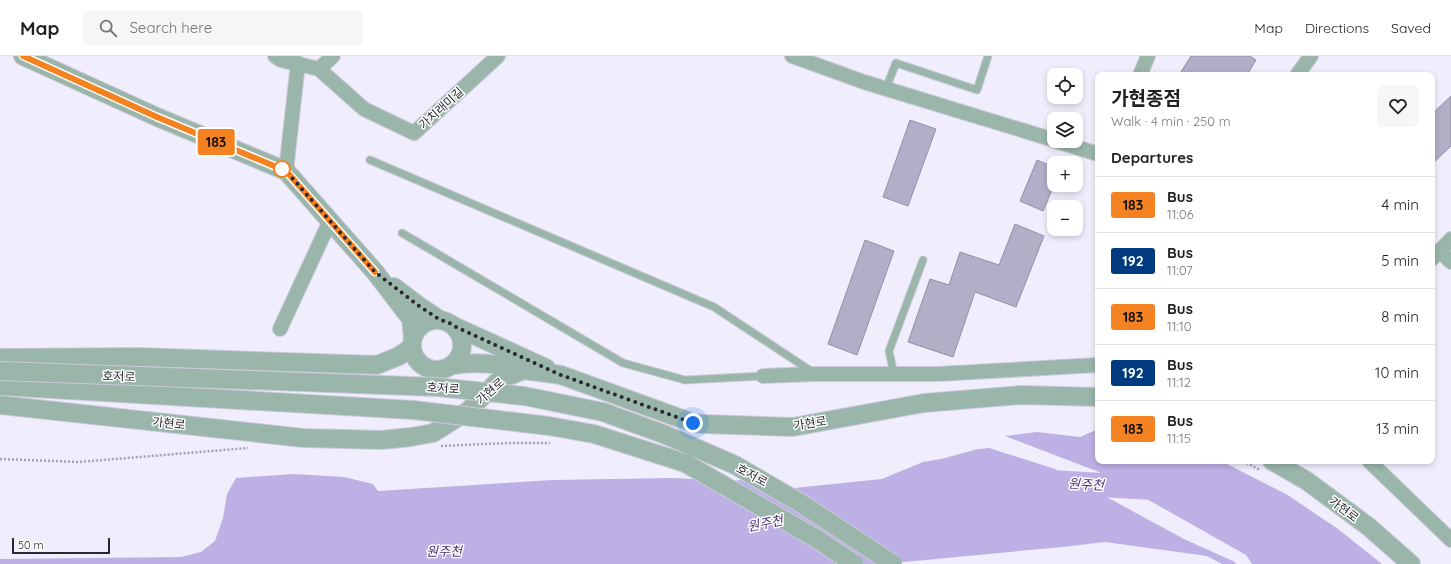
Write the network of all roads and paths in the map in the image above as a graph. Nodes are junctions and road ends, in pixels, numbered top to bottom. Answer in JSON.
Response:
{"nodes":[{"id":1,"x":23,"y":56,"type":"edge"},
{"id":2,"x":275,"y":56,"type":"edge"},
{"id":3,"x":333,"y":56,"type":"edge"},
{"id":4,"x":498,"y":56,"type":"edge"},
{"id":5,"x":792,"y":56,"type":"edge"},
{"id":6,"x":988,"y":56,"type":"edge"},
{"id":7,"x":1148,"y":56,"type":"edge"},
{"id":8,"x":1310,"y":56,"type":"edge"},
{"id":9,"x":298,"y":63,"type":"junction"},
{"id":10,"x":319,"y":69,"type":"junction"},
{"id":11,"x":1141,"y":72,"type":"edge"},
{"id":12,"x":1298,"y":72,"type":"edge"},
{"id":13,"x":886,"y":88,"type":"junction"},
{"id":14,"x":1047,"y":138,"type":"edge"},
{"id":15,"x":1078,"y":148,"type":"edge"},
{"id":16,"x":1095,"y":153,"type":"edge"},
{"id":17,"x":370,"y":160,"type":"dead end"},
{"id":18,"x":286,"y":171,"type":"junction"},
{"id":19,"x":330,"y":221,"type":"junction"},
{"id":20,"x":402,"y":233,"type":"dead end"},
{"id":21,"x":1451,"y":239,"type":"edge"},
{"id":22,"x":1436,"y":255,"type":"edge"},
{"id":23,"x":923,"y":260,"type":"dead end"},
{"id":24,"x":1451,"y":262,"type":"edge"},
{"id":25,"x":375,"y":272,"type":"junction"},
{"id":26,"x":448,"y":323,"type":"junction"},
{"id":27,"x":280,"y":329,"type":"dead end"},
{"id":28,"x":412,"y":342,"type":"junction"},
{"id":29,"x":0,"y":358,"type":"edge"},
{"id":30,"x":453,"y":365,"type":"junction"},
{"id":31,"x":1095,"y":365,"type":"edge"},
{"id":32,"x":524,"y":370,"type":"junction"},
{"id":33,"x":0,"y":371,"type":"edge"},
{"id":34,"x":816,"y":374,"type":"junction"},
{"id":35,"x":894,"y":374,"type":"junction"},
{"id":36,"x":561,"y":375,"type":"junction"},
{"id":37,"x":763,"y":376,"type":"joint"},
{"id":38,"x":0,"y":386,"type":"edge"},
{"id":39,"x":1095,"y":397,"type":"edge"},
{"id":40,"x":0,"y":405,"type":"edge"},
{"id":41,"x":1277,"y":464,"type":"edge"},
{"id":42,"x":1372,"y":464,"type":"edge"},
{"id":43,"x":1451,"y":540,"type":"edge"},
{"id":44,"x":854,"y":564,"type":"edge"},
{"id":45,"x":893,"y":564,"type":"edge"},
{"id":46,"x":1411,"y":564,"type":"edge"}],
"edges":[{"from":1,"to":18,"type":"street"},
{"from":2,"to":9,"type":"street","name":"가치래미길"},
{"from":3,"to":10,"type":"street"},
{"from":4,"to":10,"type":"street","name":"가치래미길"},
{"from":5,"to":13,"type":"street"},
{"from":6,"to":13,"type":"lane"},
{"from":7,"to":11,"type":"street"},
{"from":8,"to":12,"type":"street"},
{"from":9,"to":10,"type":"street","name":"가치래미길"},
{"from":9,"to":18,"type":"street"},
{"from":13,"to":14,"type":"street"},
{"from":15,"to":16,"type":"street"},
{"from":17,"to":34,"type":"lane"},
{"from":18,"to":19,"type":"street"},
{"from":19,"to":25,"type":"street"},
{"from":19,"to":27,"type":"street"},
{"from":20,"to":37,"type":"lane"},
{"from":21,"to":22,"type":"street"},
{"from":22,"to":24,"type":"street"},
{"from":23,"to":35,"type":"lane"},
{"from":25,"to":26,"type":"street"},
{"from":25,"to":28,"type":"street"},
{"from":26,"to":28,"type":"street"},
{"from":26,"to":30,"type":"street"},
{"from":26,"to":36,"type":"street"},
{"from":28,"to":29,"type":"street"},
{"from":28,"to":30,"type":"street"},
{"from":30,"to":32,"type":"street"},
{"from":31,"to":35,"type":"street"},
{"from":32,"to":36,"type":"street","name":"가현로"},
{"from":32,"to":40,"type":"street","name":"가현로"},
{"from":33,"to":45,"type":"street","name":"호저로","bridge":true},
{"from":34,"to":35,"type":"street"},
{"from":34,"to":37,"type":"street"},
{"from":36,"to":39,"type":"street","name":"가현로"},
{"from":38,"to":44,"type":"street","name":"호저로","bridge":true},
{"from":41,"to":46,"type":"street","name":"가현로"},
{"from":42,"to":43,"type":"street"}]}
